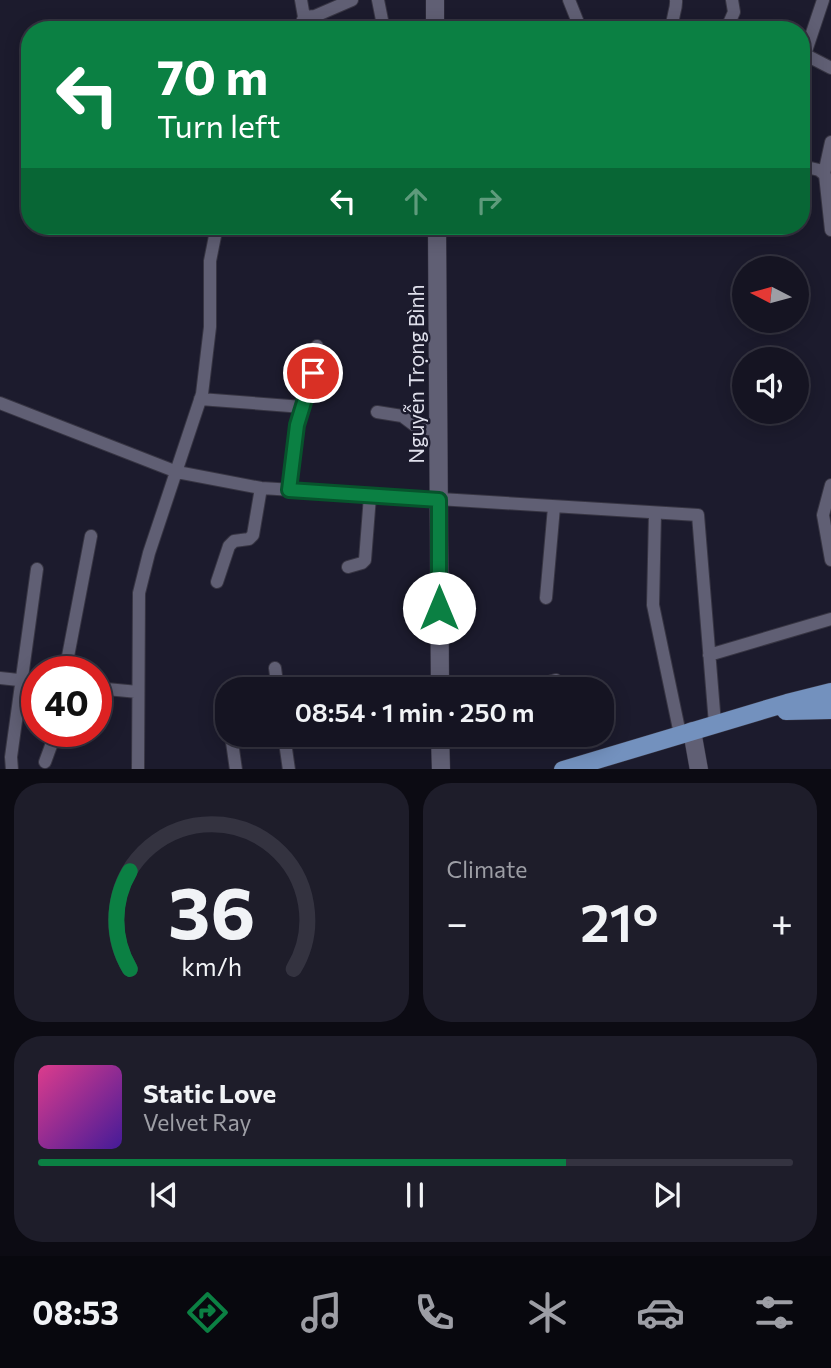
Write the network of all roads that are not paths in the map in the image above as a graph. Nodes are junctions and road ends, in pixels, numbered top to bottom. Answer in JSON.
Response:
{"nodes":[{"id":1,"x":301,"y":0,"type":"edge"},
{"id":2,"x":352,"y":0,"type":"edge"},
{"id":3,"x":378,"y":0,"type":"edge"},
{"id":4,"x":435,"y":0,"type":"edge"},
{"id":5,"x":569,"y":0,"type":"edge"},
{"id":6,"x":676,"y":0,"type":"edge"},
{"id":7,"x":732,"y":0,"type":"edge"},
{"id":8,"x":823,"y":0,"type":"edge"},
{"id":9,"x":304,"y":17,"type":"junction"},
{"id":10,"x":302,"y":21,"type":"edge"},
{"id":11,"x":382,"y":21,"type":"edge"},
{"id":12,"x":435,"y":21,"type":"edge"},
{"id":13,"x":577,"y":21,"type":"edge"},
{"id":14,"x":672,"y":21,"type":"edge"},
{"id":15,"x":730,"y":21,"type":"edge"},
{"id":16,"x":810,"y":38,"type":"edge"},
{"id":17,"x":810,"y":60,"type":"edge"},
{"id":18,"x":831,"y":68,"type":"edge"},
{"id":19,"x":831,"y":142,"type":"edge"},
{"id":20,"x":810,"y":168,"type":"edge"},
{"id":21,"x":824,"y":174,"type":"junction"},
{"id":22,"x":831,"y":230,"type":"edge"},
{"id":23,"x":215,"y":235,"type":"edge"},
{"id":24,"x":437,"y":235,"type":"edge"},
{"id":25,"x":317,"y":346,"type":"dead end"},
{"id":26,"x":200,"y":399,"type":"junction"},
{"id":27,"x":0,"y":403,"type":"edge"},
{"id":28,"x":303,"y":407,"type":"junction"},
{"id":29,"x":377,"y":412,"type":"dead end"},
{"id":30,"x":439,"y":430,"type":"junction"},
{"id":31,"x":177,"y":472,"type":"junction"},
{"id":32,"x":831,"y":485,"type":"edge"},
{"id":33,"x":261,"y":488,"type":"junction"},
{"id":34,"x":289,"y":490,"type":"junction"},
{"id":35,"x":370,"y":496,"type":"junction"},
{"id":36,"x":439,"y":500,"type":"junction"},
{"id":37,"x":554,"y":507,"type":"junction"},
{"id":38,"x":655,"y":513,"type":"junction"},
{"id":39,"x":91,"y":536,"type":"dead end"},
{"id":40,"x":831,"y":560,"type":"edge"},
{"id":41,"x":348,"y":567,"type":"dead end"},
{"id":42,"x":37,"y":569,"type":"dead end"},
{"id":43,"x":217,"y":582,"type":"dead end"},
{"id":44,"x":546,"y":598,"type":"dead end"},
{"id":45,"x":831,"y":619,"type":"edge"},
{"id":46,"x":709,"y":655,"type":"junction"},
{"id":47,"x":24,"y":656,"type":"edge"},
{"id":48,"x":68,"y":656,"type":"edge"},
{"id":49,"x":275,"y":667,"type":"dead end"},
{"id":50,"x":276,"y":677,"type":"edge"},
{"id":51,"x":440,"y":677,"type":"edge"},
{"id":52,"x":0,"y":678,"type":"edge"},
{"id":53,"x":21,"y":680,"type":"joint"},
{"id":54,"x":112,"y":690,"type":"edge"},
{"id":55,"x":138,"y":692,"type":"junction"},
{"id":56,"x":831,"y":692,"type":"edge"},
{"id":57,"x":831,"y":710,"type":"edge"},
{"id":58,"x":737,"y":717,"type":"junction"},
{"id":59,"x":715,"y":724,"type":"junction"},
{"id":60,"x":686,"y":732,"type":"junction"},
{"id":61,"x":50,"y":747,"type":"edge"},
{"id":62,"x":233,"y":747,"type":"edge"},
{"id":63,"x":286,"y":747,"type":"edge"},
{"id":64,"x":440,"y":747,"type":"edge"},
{"id":65,"x":45,"y":762,"type":"dead end"},
{"id":66,"x":602,"y":764,"type":"edge"},
{"id":67,"x":0,"y":769,"type":"edge"},
{"id":68,"x":12,"y":769,"type":"edge"},
{"id":69,"x":138,"y":769,"type":"edge"},
{"id":70,"x":236,"y":769,"type":"edge"},
{"id":71,"x":289,"y":769,"type":"edge"},
{"id":72,"x":441,"y":769,"type":"edge"},
{"id":73,"x":563,"y":769,"type":"edge"},
{"id":74,"x":699,"y":769,"type":"edge"}],
"edges":[{"from":1,"to":9,"type":"street"},
{"from":2,"to":9,"type":"street"},
{"from":3,"to":11,"type":"street"},
{"from":4,"to":12,"type":"street"},
{"from":5,"to":13,"type":"street"},
{"from":6,"to":14,"type":"street"},
{"from":7,"to":15,"type":"street"},
{"from":8,"to":16,"type":"street"},
{"from":9,"to":10,"type":"street"},
{"from":17,"to":18,"type":"street"},
{"from":19,"to":21,"type":"street"},
{"from":20,"to":21,"type":"street"},
{"from":21,"to":22,"type":"street"},
{"from":23,"to":26,"type":"street"},
{"from":24,"to":30,"type":"street","name":"Nguyễn Trọng Bình"},
{"from":25,"to":28,"type":"street"},
{"from":26,"to":28,"type":"street"},
{"from":26,"to":31,"type":"street"},
{"from":27,"to":31,"type":"street"},
{"from":28,"to":34,"type":"street"},
{"from":29,"to":30,"type":"street"},
{"from":30,"to":36,"type":"street","name":"Nguyễn Trọng Bình"},
{"from":31,"to":33,"type":"street"},
{"from":31,"to":55,"type":"street"},
{"from":32,"to":40,"type":"street"},
{"from":33,"to":34,"type":"street"},
{"from":33,"to":43,"type":"street"},
{"from":34,"to":35,"type":"street"},
{"from":35,"to":36,"type":"street"},
{"from":35,"to":41,"type":"street"},
{"from":36,"to":37,"type":"street"},
{"from":36,"to":51,"type":"street","name":"Nguyễn Trọng Bình"},
{"from":37,"to":38,"type":"street"},
{"from":37,"to":44,"type":"street"},
{"from":38,"to":46,"type":"street"},
{"from":38,"to":60,"type":"street"},
{"from":39,"to":48,"type":"street"},
{"from":42,"to":47,"type":"street"},
{"from":45,"to":46,"type":"street"},
{"from":46,"to":59,"type":"street"},
{"from":49,"to":50,"type":"street"},
{"from":52,"to":53,"type":"street"},
{"from":53,"to":68,"type":"street"},
{"from":54,"to":55,"type":"street"},
{"from":55,"to":69,"type":"street"},
{"from":56,"to":58,"type":"main road"},
{"from":57,"to":58,"type":"main road"},
{"from":58,"to":59,"type":"main road"},
{"from":59,"to":60,"type":"main road"},
{"from":60,"to":66,"type":"main road"},
{"from":60,"to":74,"type":"street"},
{"from":61,"to":65,"type":"street"},
{"from":62,"to":70,"type":"street"},
{"from":63,"to":71,"type":"street"},
{"from":64,"to":72,"type":"street"},
{"from":66,"to":73,"type":"main road"},
{"from":67,"to":68,"type":"street"}]}
